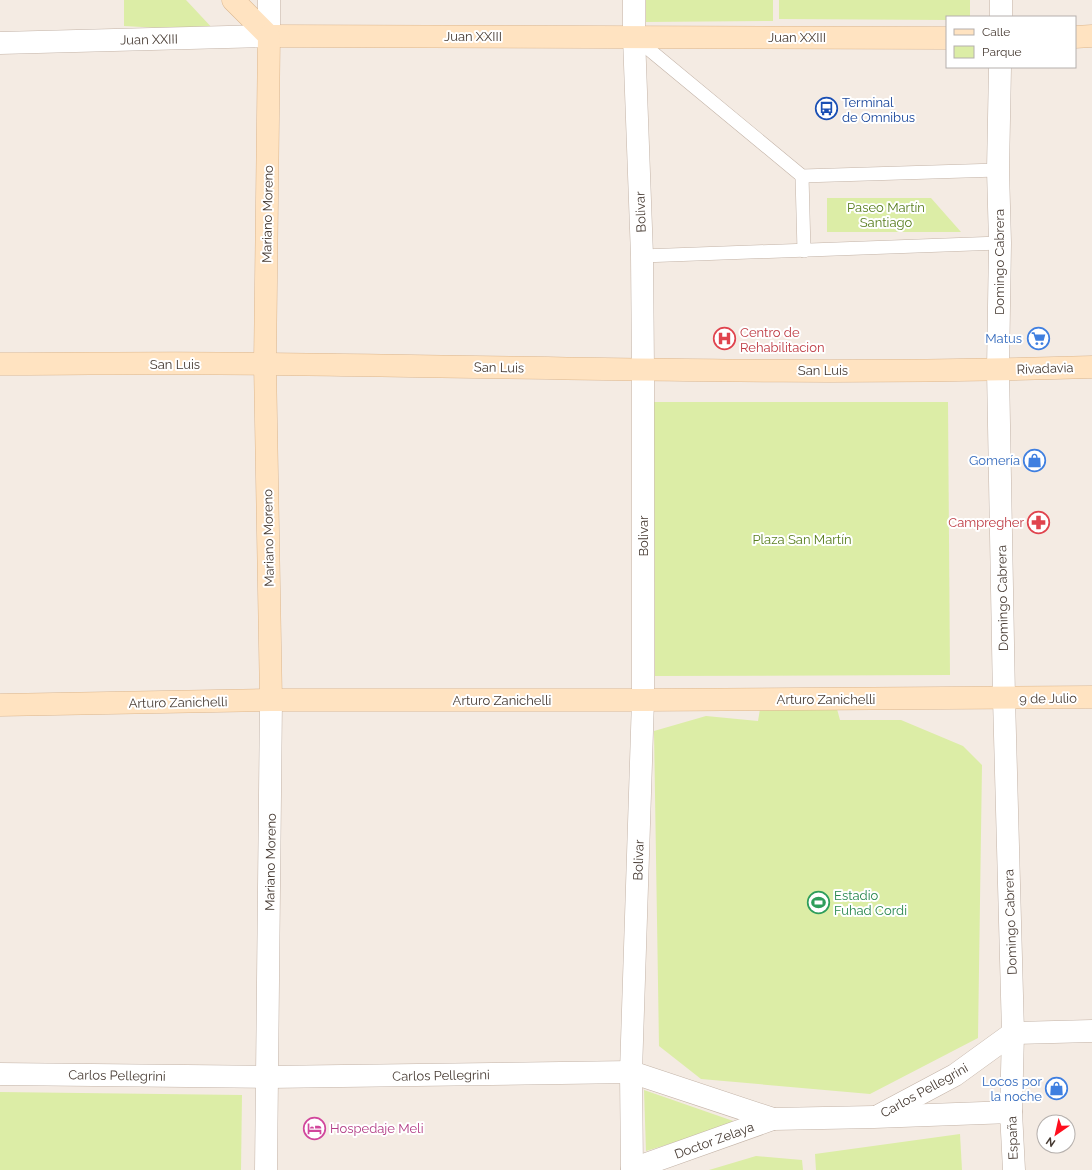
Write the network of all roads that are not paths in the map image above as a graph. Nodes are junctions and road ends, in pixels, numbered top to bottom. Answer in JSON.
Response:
{"nodes":[{"id":1,"x":233,"y":0,"type":"edge"},
{"id":2,"x":270,"y":0,"type":"edge"},
{"id":3,"x":634,"y":0,"type":"edge"},
{"id":4,"x":1001,"y":0,"type":"edge"},
{"id":5,"x":1001,"y":16,"type":"edge"},
{"id":6,"x":269,"y":36,"type":"junction"},
{"id":7,"x":1092,"y":36,"type":"edge"},
{"id":8,"x":634,"y":37,"type":"junction"},
{"id":9,"x":1076,"y":37,"type":"edge"},
{"id":10,"x":946,"y":38,"type":"edge"},
{"id":11,"x":0,"y":43,"type":"edge"},
{"id":12,"x":1000,"y":68,"type":"edge"},
{"id":13,"x":998,"y":170,"type":"junction"},
{"id":14,"x":802,"y":176,"type":"junction"},
{"id":15,"x":1000,"y":244,"type":"junction"},
{"id":16,"x":804,"y":250,"type":"junction"},
{"id":17,"x":642,"y":256,"type":"junction"},
{"id":18,"x":0,"y":364,"type":"edge"},
{"id":19,"x":265,"y":364,"type":"junction"},
{"id":20,"x":1092,"y":367,"type":"edge"},
{"id":21,"x":643,"y":370,"type":"junction"},
{"id":22,"x":998,"y":370,"type":"junction"},
{"id":23,"x":1092,"y":697,"type":"edge"},
{"id":24,"x":1004,"y":698,"type":"junction"},
{"id":25,"x":271,"y":700,"type":"junction"},
{"id":26,"x":643,"y":700,"type":"junction"},
{"id":27,"x":0,"y":705,"type":"edge"},
{"id":28,"x":1092,"y":1031,"type":"edge"},
{"id":29,"x":1013,"y":1033,"type":"junction"},
{"id":30,"x":631,"y":1072,"type":"junction"},
{"id":31,"x":0,"y":1074,"type":"edge"},
{"id":32,"x":268,"y":1076,"type":"junction"},
{"id":33,"x":1011,"y":1112,"type":"junction"},
{"id":34,"x":874,"y":1118,"type":"junction"},
{"id":35,"x":773,"y":1120,"type":"junction"},
{"id":36,"x":266,"y":1170,"type":"edge"},
{"id":37,"x":632,"y":1170,"type":"edge"},
{"id":38,"x":1014,"y":1170,"type":"edge"}],
"edges":[{"from":1,"to":6,"type":"main road"},
{"from":2,"to":6,"type":"street","name":"Mariano Moreno"},
{"from":3,"to":8,"type":"street","name":"Bolivar"},
{"from":4,"to":5,"type":"street"},
{"from":6,"to":8,"type":"main road","name":"Juan XXIII"},
{"from":6,"to":11,"type":"street","name":"Juan XXIII"},
{"from":6,"to":19,"type":"main road","name":"Mariano Moreno"},
{"from":7,"to":9,"type":"main road"},
{"from":8,"to":10,"type":"main road","name":"Juan XXIII"},
{"from":8,"to":14,"type":"lane"},
{"from":8,"to":17,"type":"street","name":"Bolivar"},
{"from":12,"to":13,"type":"street","name":"Domingo Cabrera"},
{"from":13,"to":14,"type":"lane"},
{"from":13,"to":15,"type":"street","name":"Domingo Cabrera"},
{"from":14,"to":16,"type":"lane"},
{"from":15,"to":16,"type":"lane"},
{"from":15,"to":22,"type":"street","name":"Domingo Cabrera"},
{"from":16,"to":17,"type":"lane"},
{"from":17,"to":21,"type":"street","name":"Bolivar"},
{"from":18,"to":19,"type":"main road","name":"San Luis"},
{"from":19,"to":21,"type":"main road","name":"San Luis"},
{"from":19,"to":25,"type":"main road","name":"Mariano Moreno"},
{"from":20,"to":22,"type":"main road","name":"Rivadavia"},
{"from":21,"to":22,"type":"main road","name":"San Luis"},
{"from":21,"to":26,"type":"street","name":"Bolivar"},
{"from":22,"to":24,"type":"street","name":"Domingo Cabrera"},
{"from":23,"to":24,"type":"main road","name":"9 de Julio"},
{"from":24,"to":26,"type":"main road","name":"Arturo Zanichelli"},
{"from":24,"to":29,"type":"street","name":"Domingo Cabrera"},
{"from":25,"to":26,"type":"main road","name":"Arturo Zanichelli"},
{"from":25,"to":27,"type":"main road","name":"Arturo Zanichelli"},
{"from":25,"to":32,"type":"street","name":"Mariano Moreno"},
{"from":26,"to":30,"type":"street","name":"Bolivar"},
{"from":28,"to":29,"type":"street"},
{"from":29,"to":33,"type":"street","name":"España"},
{"from":29,"to":34,"type":"street","name":"Carlos Pellegrini"},
{"from":30,"to":32,"type":"street","name":"Carlos Pellegrini"},
{"from":30,"to":35,"type":"street","name":"Carlos Pellegrini"},
{"from":30,"to":37,"type":"street","name":"Bolivar"},
{"from":31,"to":32,"type":"street","name":"Carlos Pellegrini"},
{"from":32,"to":36,"type":"street","name":"Mariano Moreno"},
{"from":33,"to":34,"type":"street","name":"Carlos Pellegrini"},
{"from":33,"to":38,"type":"street","name":"España"},
{"from":34,"to":35,"type":"street","name":"Carlos Pellegrini"},
{"from":35,"to":37,"type":"street","name":"Doctor Zelaya"}]}
